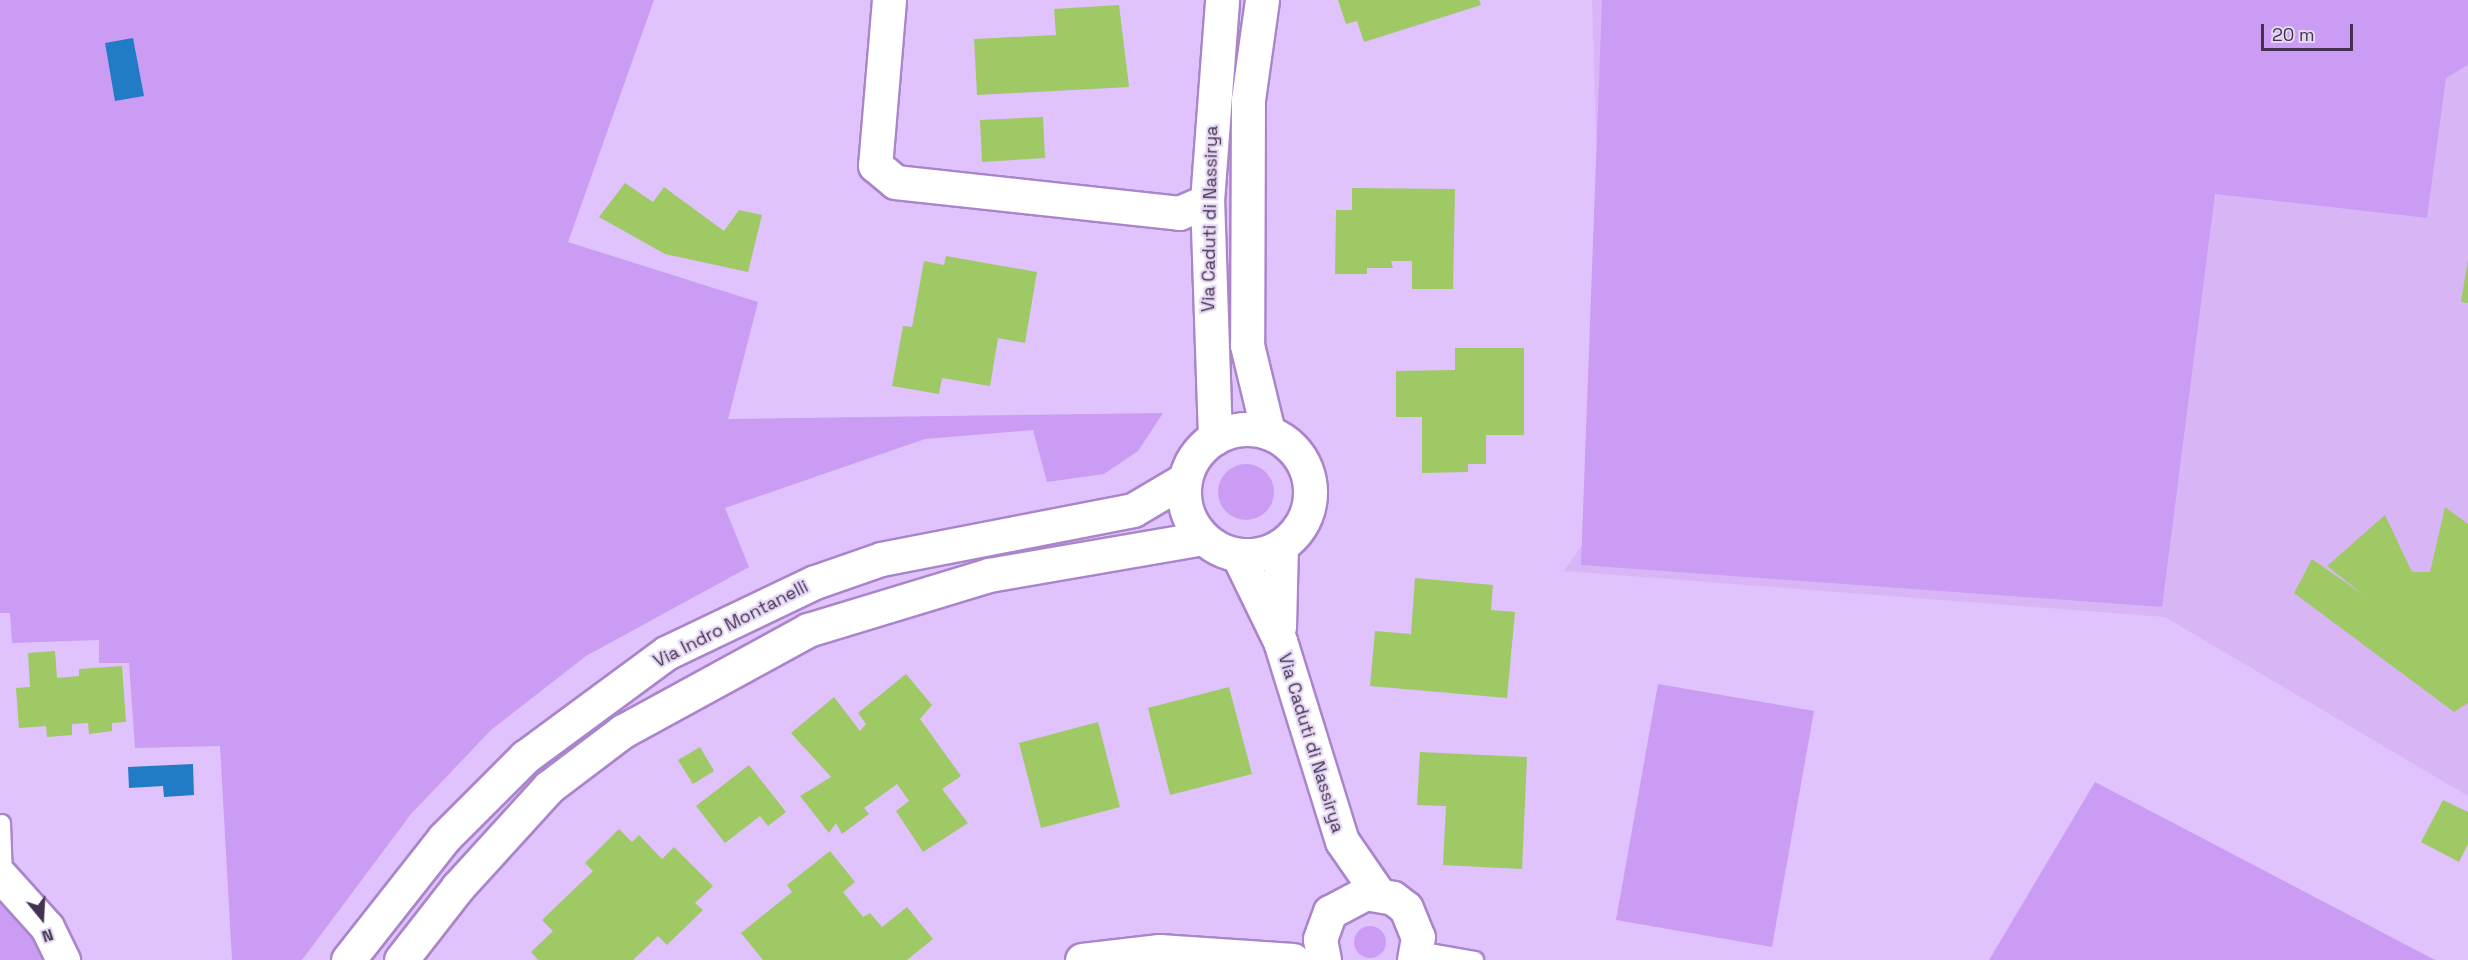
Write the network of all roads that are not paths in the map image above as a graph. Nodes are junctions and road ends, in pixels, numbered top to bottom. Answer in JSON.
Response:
{"nodes":[{"id":1,"x":889,"y":0,"type":"edge"},
{"id":2,"x":1222,"y":0,"type":"edge"},
{"id":3,"x":1262,"y":0,"type":"edge"},
{"id":4,"x":1208,"y":201,"type":"junction"},
{"id":5,"x":1268,"y":432,"type":"junction"},
{"id":6,"x":1215,"y":438,"type":"junction"},
{"id":7,"x":1184,"y":480,"type":"junction"},
{"id":8,"x":1203,"y":538,"type":"junction"},
{"id":9,"x":1281,"y":546,"type":"junction"},
{"id":10,"x":1238,"y":555,"type":"junction"},
{"id":11,"x":1280,"y":641,"type":"junction"},
{"id":12,"x":2,"y":822,"type":"dead end"},
{"id":13,"x":1344,"y":846,"type":"junction"},
{"id":14,"x":2,"y":876,"type":"edge"},
{"id":15,"x":1378,"y":893,"type":"junction"},
{"id":16,"x":1340,"y":903,"type":"junction"},
{"id":17,"x":1416,"y":955,"type":"edge"},
{"id":18,"x":63,"y":960,"type":"edge"},
{"id":19,"x":348,"y":960,"type":"edge"},
{"id":20,"x":401,"y":960,"type":"edge"},
{"id":21,"x":1082,"y":960,"type":"edge"},
{"id":22,"x":1293,"y":960,"type":"edge"},
{"id":23,"x":1324,"y":960,"type":"edge"},
{"id":24,"x":1475,"y":960,"type":"edge"}],
"edges":[{"from":1,"to":4,"type":"street"},
{"from":2,"to":4,"type":"street","name":"Via Caduti di Nassirya"},
{"from":3,"to":5,"type":"street","name":"Via Caduti di Nassirya"},
{"from":4,"to":6,"type":"street","name":"Via Caduti di Nassirya"},
{"from":5,"to":6,"type":"street"},
{"from":5,"to":9,"type":"street"},
{"from":6,"to":7,"type":"street"},
{"from":7,"to":8,"type":"street"},
{"from":7,"to":19,"type":"street","name":"Via Indro Montanelli"},
{"from":8,"to":10,"type":"street"},
{"from":8,"to":20,"type":"street"},
{"from":9,"to":10,"type":"street"},
{"from":9,"to":11,"type":"street","name":"Via Caduti di Nassirya"},
{"from":10,"to":11,"type":"street","name":"Via Caduti di Nassirya"},
{"from":11,"to":13,"type":"street","name":"Via Caduti di Nassirya"},
{"from":12,"to":14,"type":"lane"},
{"from":13,"to":15,"type":"street","name":"Via Caduti di Nassirya"},
{"from":13,"to":16,"type":"street","name":"Via Caduti di Nassirya"},
{"from":14,"to":18,"type":"street"},
{"from":15,"to":16,"type":"street"},
{"from":15,"to":17,"type":"street"},
{"from":16,"to":23,"type":"street"},
{"from":17,"to":24,"type":"lane"},
{"from":21,"to":22,"type":"street"}]}
